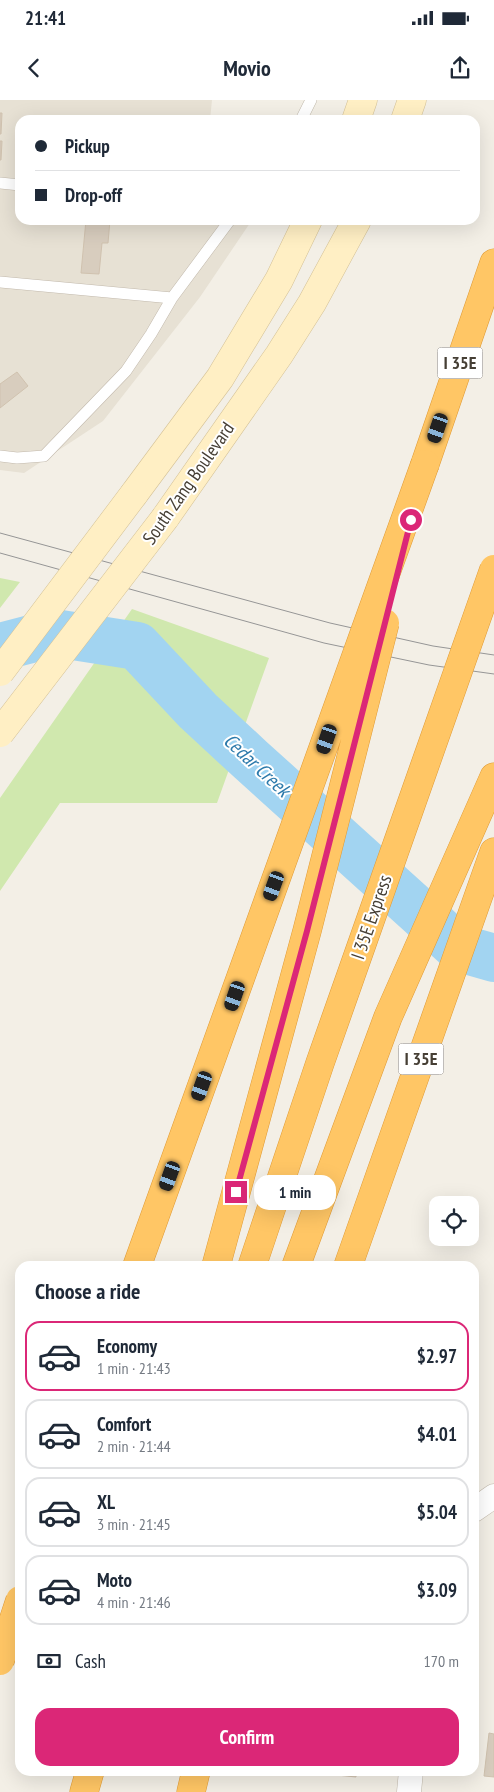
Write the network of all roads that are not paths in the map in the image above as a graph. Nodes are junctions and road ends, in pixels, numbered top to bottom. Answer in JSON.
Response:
{"nodes":[{"id":1,"x":311,"y":100,"type":"edge"},
{"id":2,"x":363,"y":100,"type":"edge"},
{"id":3,"x":412,"y":100,"type":"edge"},
{"id":4,"x":304,"y":115,"type":"edge"},
{"id":5,"x":358,"y":115,"type":"edge"},
{"id":6,"x":407,"y":115,"type":"edge"},
{"id":7,"x":0,"y":183,"type":"edge"},
{"id":8,"x":15,"y":184,"type":"edge"},
{"id":9,"x":226,"y":225,"type":"edge"},
{"id":10,"x":306,"y":225,"type":"edge"},
{"id":11,"x":354,"y":225,"type":"edge"},
{"id":12,"x":494,"y":263,"type":"edge"},
{"id":13,"x":0,"y":282,"type":"edge"},
{"id":14,"x":172,"y":298,"type":"junction"},
{"id":15,"x":0,"y":456,"type":"edge"},
{"id":16,"x":425,"y":464,"type":"junction"},
{"id":17,"x":494,"y":569,"type":"edge"},
{"id":18,"x":0,"y":672,"type":"edge"},
{"id":19,"x":0,"y":733,"type":"edge"},
{"id":20,"x":494,"y":777,"type":"edge"},
{"id":21,"x":494,"y":852,"type":"edge"},
{"id":22,"x":139,"y":1261,"type":"edge"},
{"id":23,"x":217,"y":1261,"type":"edge"},
{"id":24,"x":254,"y":1261,"type":"edge"},
{"id":25,"x":298,"y":1261,"type":"edge"},
{"id":26,"x":350,"y":1261,"type":"edge"},
{"id":27,"x":494,"y":1496,"type":"edge"},
{"id":28,"x":479,"y":1506,"type":"edge"},
{"id":29,"x":15,"y":1612,"type":"edge"},
{"id":30,"x":0,"y":1613,"type":"edge"},
{"id":31,"x":15,"y":1615,"type":"edge"},
{"id":32,"x":0,"y":1660,"type":"edge"},
{"id":33,"x":195,"y":1776,"type":"edge"},
{"id":34,"x":411,"y":1776,"type":"edge"},
{"id":35,"x":190,"y":1792,"type":"edge"},
{"id":36,"x":409,"y":1792,"type":"edge"}],
"edges":[{"from":1,"to":4,"type":"lane"},
{"from":2,"to":5,"type":"main road"},
{"from":3,"to":6,"type":"main road"},
{"from":7,"to":8,"type":"lane"},
{"from":9,"to":14,"type":"lane"},
{"from":10,"to":18,"type":"main road","name":"South Zang Boulevard","bridge":true},
{"from":11,"to":19,"type":"main road","name":"South Zang Boulevard","bridge":true},
{"from":12,"to":16,"type":"highway","number":"I 35E"},
{"from":13,"to":14,"type":"lane"},
{"from":14,"to":15,"type":"lane"},
{"from":16,"to":22,"type":"highway","number":"I 35E","bridge":true},
{"from":16,"to":23,"type":"highway","bridge":true},
{"from":17,"to":24,"type":"highway","name":"I 35E Express","bridge":true},
{"from":20,"to":25,"type":"highway"},
{"from":21,"to":26,"type":"highway","number":"I 35E"},
{"from":27,"to":28,"type":"street"},
{"from":29,"to":30,"type":"street"},
{"from":31,"to":32,"type":"highway","bridge":true},
{"from":33,"to":35,"type":"highway"},
{"from":34,"to":36,"type":"street"}]}
